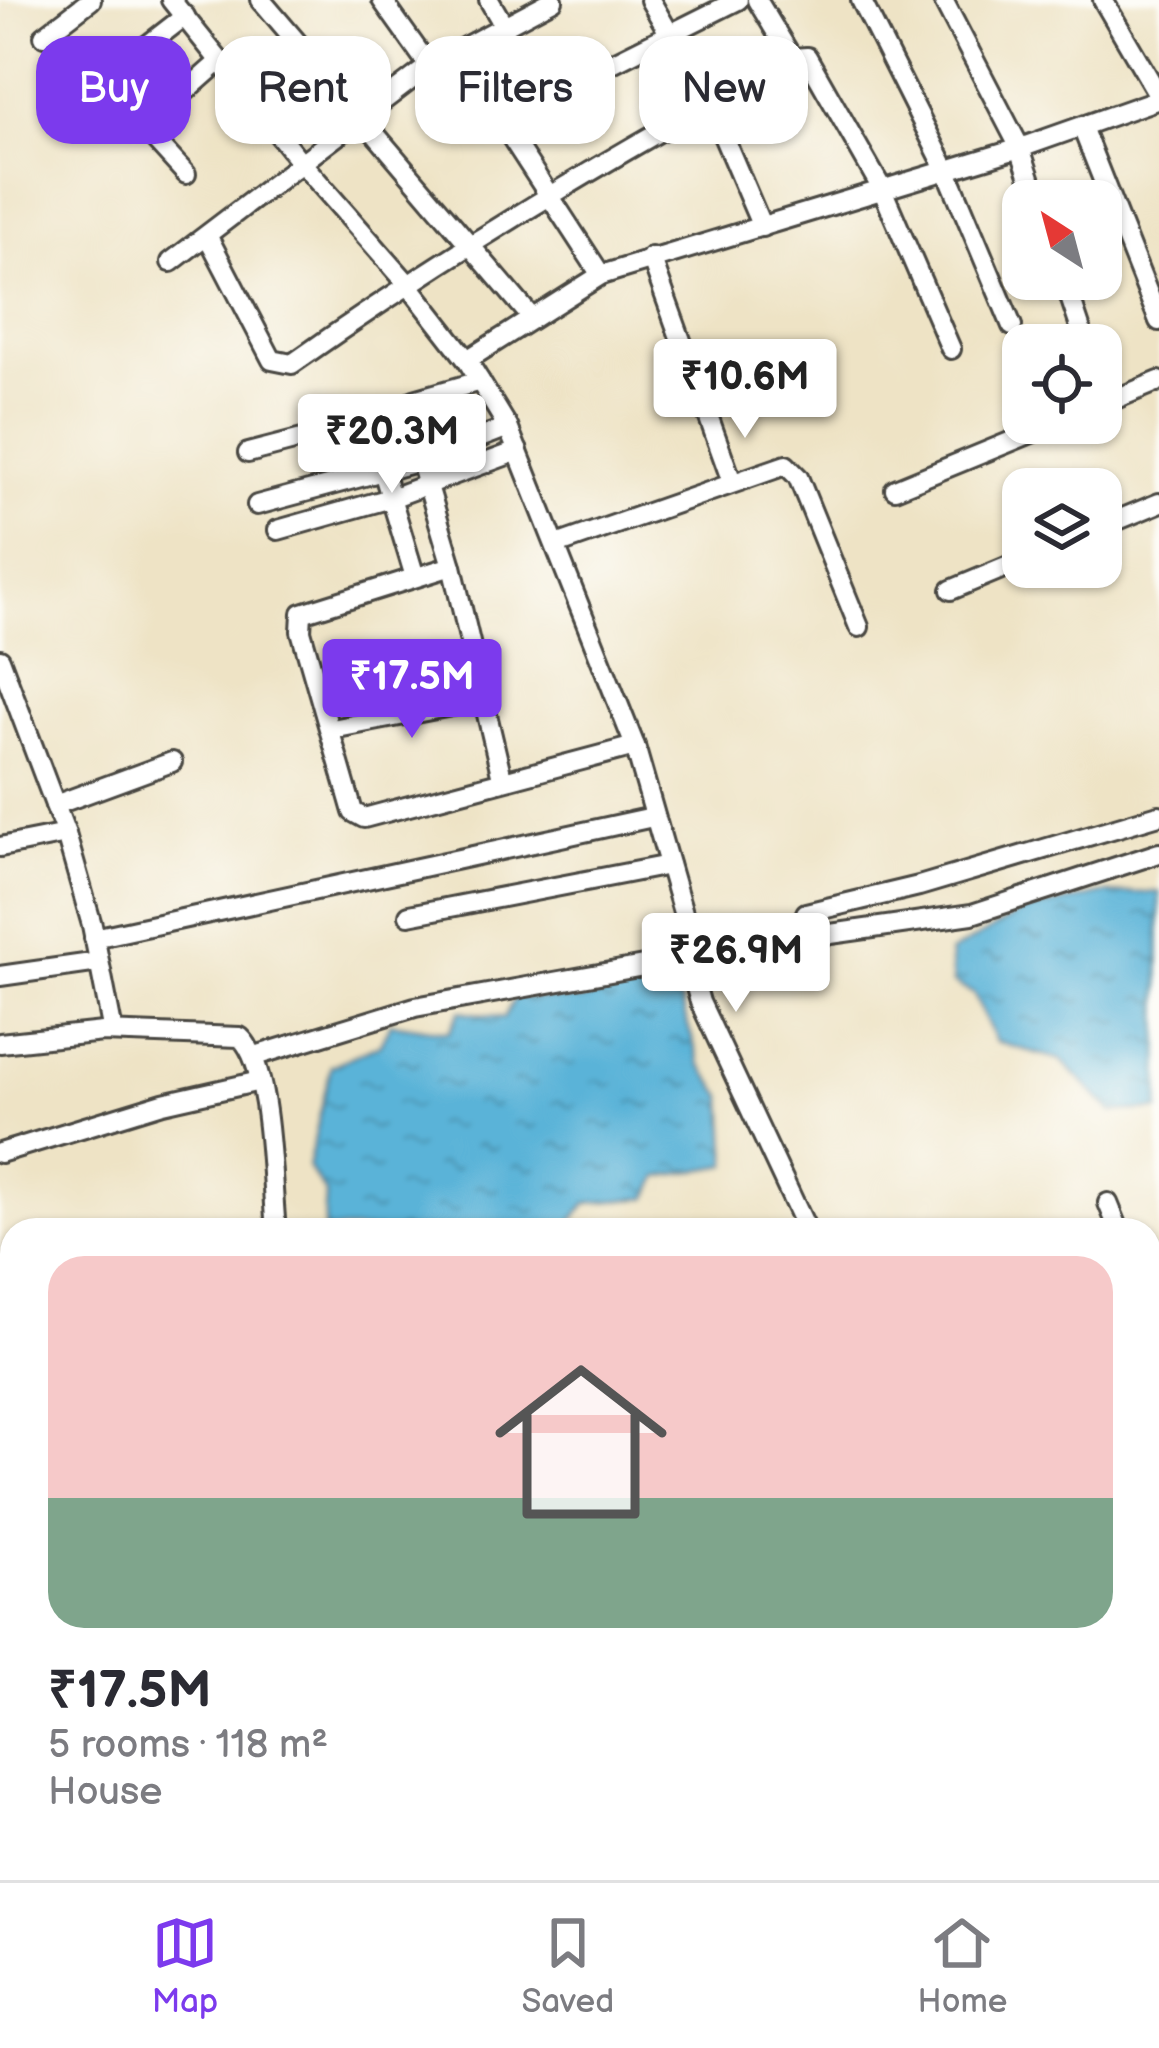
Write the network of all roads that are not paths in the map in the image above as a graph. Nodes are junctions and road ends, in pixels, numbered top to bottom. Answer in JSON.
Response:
{"nodes":[{"id":1,"x":91,"y":0,"type":"edge"},
{"id":2,"x":171,"y":0,"type":"edge"},
{"id":3,"x":261,"y":0,"type":"edge"},
{"id":4,"x":382,"y":0,"type":"edge"},
{"id":5,"x":489,"y":0,"type":"edge"},
{"id":6,"x":553,"y":0,"type":"edge"},
{"id":7,"x":650,"y":0,"type":"edge"},
{"id":8,"x":738,"y":0,"type":"edge"},
{"id":9,"x":757,"y":0,"type":"edge"},
{"id":10,"x":861,"y":0,"type":"edge"},
{"id":11,"x":943,"y":0,"type":"edge"},
{"id":12,"x":1103,"y":0,"type":"edge"},
{"id":13,"x":184,"y":16,"type":"junction"},
{"id":14,"x":503,"y":25,"type":"junction"},
{"id":15,"x":670,"y":34,"type":"junction"},
{"id":16,"x":45,"y":36,"type":"edge"},
{"id":17,"x":158,"y":36,"type":"edge"},
{"id":18,"x":291,"y":36,"type":"edge"},
{"id":19,"x":485,"y":36,"type":"edge"},
{"id":20,"x":779,"y":36,"type":"edge"},
{"id":21,"x":415,"y":46,"type":"edge"},
{"id":22,"x":215,"y":55,"type":"edge"},
{"id":23,"x":808,"y":61,"type":"edge"},
{"id":24,"x":615,"y":62,"type":"edge"},
{"id":25,"x":215,"y":65,"type":"edge"},
{"id":26,"x":191,"y":87,"type":"edge"},
{"id":27,"x":1159,"y":97,"type":"edge"},
{"id":28,"x":1082,"y":127,"type":"junction"},
{"id":29,"x":159,"y":144,"type":"edge"},
{"id":30,"x":286,"y":144,"type":"edge"},
{"id":31,"x":321,"y":144,"type":"edge"},
{"id":32,"x":383,"y":144,"type":"edge"},
{"id":33,"x":519,"y":144,"type":"edge"},
{"id":34,"x":640,"y":144,"type":"edge"},
{"id":35,"x":727,"y":144,"type":"edge"},
{"id":36,"x":1021,"y":148,"type":"junction"},
{"id":37,"x":299,"y":160,"type":"junction"},
{"id":38,"x":947,"y":171,"type":"junction"},
{"id":39,"x":186,"y":174,"type":"dead end"},
{"id":40,"x":1031,"y":180,"type":"edge"},
{"id":41,"x":882,"y":189,"type":"junction"},
{"id":42,"x":550,"y":198,"type":"junction"},
{"id":43,"x":762,"y":227,"type":"junction"},
{"id":44,"x":208,"y":237,"type":"junction"},
{"id":45,"x":469,"y":242,"type":"junction"},
{"id":46,"x":651,"y":257,"type":"junction"},
{"id":47,"x":171,"y":262,"type":"dead end"},
{"id":48,"x":601,"y":275,"type":"junction"},
{"id":49,"x":407,"y":283,"type":"junction"},
{"id":50,"x":532,"y":318,"type":"junction"},
{"id":51,"x":1159,"y":321,"type":"edge"},
{"id":52,"x":1011,"y":324,"type":"edge"},
{"id":53,"x":950,"y":350,"type":"dead end"},
{"id":54,"x":474,"y":371,"type":"junction"},
{"id":55,"x":1159,"y":381,"type":"edge"},
{"id":56,"x":1122,"y":396,"type":"edge"},
{"id":57,"x":406,"y":412,"type":"junction"},
{"id":58,"x":508,"y":427,"type":"junction"},
{"id":59,"x":1005,"y":444,"type":"edge"},
{"id":60,"x":518,"y":451,"type":"junction"},
{"id":61,"x":248,"y":453,"type":"dead end"},
{"id":62,"x":420,"y":460,"type":"junction"},
{"id":63,"x":383,"y":471,"type":"junction"},
{"id":64,"x":731,"y":482,"type":"junction"},
{"id":65,"x":427,"y":486,"type":"junction"},
{"id":66,"x":896,"y":489,"type":"dead end"},
{"id":67,"x":391,"y":498,"type":"junction"},
{"id":68,"x":1159,"y":502,"type":"edge"},
{"id":69,"x":257,"y":505,"type":"dead end"},
{"id":70,"x":1122,"y":518,"type":"edge"},
{"id":71,"x":278,"y":530,"type":"dead end"},
{"id":72,"x":559,"y":544,"type":"junction"},
{"id":73,"x":452,"y":566,"type":"junction"},
{"id":74,"x":1002,"y":569,"type":"edge"},
{"id":75,"x":415,"y":577,"type":"junction"},
{"id":76,"x":951,"y":590,"type":"dead end"},
{"id":77,"x":859,"y":627,"type":"dead end"},
{"id":78,"x":1,"y":665,"type":"edge"},
{"id":79,"x":483,"y":700,"type":"junction"},
{"id":80,"x":21,"y":717,"type":"junction"},
{"id":81,"x":0,"y":723,"type":"edge"},
{"id":82,"x":332,"y":729,"type":"junction"},
{"id":83,"x":634,"y":746,"type":"junction"},
{"id":84,"x":172,"y":762,"type":"dead end"},
{"id":85,"x":502,"y":778,"type":"junction"},
{"id":86,"x":55,"y":805,"type":"junction"},
{"id":87,"x":650,"y":805,"type":"junction"},
{"id":88,"x":1159,"y":815,"type":"edge"},
{"id":89,"x":66,"y":834,"type":"junction"},
{"id":90,"x":0,"y":847,"type":"edge"},
{"id":91,"x":1159,"y":853,"type":"edge"},
{"id":92,"x":669,"y":866,"type":"junction"},
{"id":93,"x":806,"y":913,"type":"dead end"},
{"id":94,"x":409,"y":915,"type":"dead end"},
{"id":95,"x":92,"y":926,"type":"junction"},
{"id":96,"x":688,"y":958,"type":"junction"},
{"id":97,"x":99,"y":962,"type":"junction"},
{"id":98,"x":0,"y":976,"type":"edge"},
{"id":99,"x":113,"y":1032,"type":"junction"},
{"id":100,"x":0,"y":1043,"type":"edge"},
{"id":101,"x":255,"y":1056,"type":"junction"},
{"id":102,"x":260,"y":1081,"type":"junction"},
{"id":103,"x":0,"y":1154,"type":"edge"},
{"id":104,"x":1108,"y":1203,"type":"dead end"},
{"id":105,"x":275,"y":1218,"type":"edge"},
{"id":106,"x":801,"y":1218,"type":"edge"},
{"id":107,"x":1114,"y":1218,"type":"edge"}],
"edges":[{"from":1,"to":16,"type":"street"},
{"from":2,"to":13,"type":"street"},
{"from":3,"to":18,"type":"street"},
{"from":4,"to":21,"type":"street"},
{"from":5,"to":14,"type":"street"},
{"from":6,"to":14,"type":"street"},
{"from":7,"to":15,"type":"street"},
{"from":8,"to":15,"type":"street"},
{"from":9,"to":20,"type":"street"},
{"from":10,"to":38,"type":"street"},
{"from":11,"to":36,"type":"street"},
{"from":12,"to":27,"type":"street"},
{"from":13,"to":17,"type":"street"},
{"from":13,"to":22,"type":"street"},
{"from":14,"to":19,"type":"street"},
{"from":15,"to":24,"type":"street"},
{"from":23,"to":41,"type":"street"},
{"from":25,"to":26,"type":"street"},
{"from":27,"to":28,"type":"street"},
{"from":28,"to":36,"type":"street"},
{"from":28,"to":51,"type":"street"},
{"from":29,"to":39,"type":"street"},
{"from":30,"to":37,"type":"street"},
{"from":31,"to":37,"type":"street"},
{"from":32,"to":45,"type":"street"},
{"from":33,"to":42,"type":"street"},
{"from":34,"to":42,"type":"street"},
{"from":35,"to":43,"type":"street"},
{"from":36,"to":38,"type":"street"},
{"from":36,"to":40,"type":"street"},
{"from":37,"to":44,"type":"street"},
{"from":37,"to":49,"type":"street"},
{"from":38,"to":41,"type":"street"},
{"from":38,"to":52,"type":"street"},
{"from":41,"to":43,"type":"street"},
{"from":41,"to":53,"type":"street"},
{"from":42,"to":45,"type":"street"},
{"from":42,"to":48,"type":"street"},
{"from":43,"to":46,"type":"street"},
{"from":44,"to":47,"type":"street"},
{"from":44,"to":49,"type":"street"},
{"from":45,"to":49,"type":"street"},
{"from":45,"to":50,"type":"street"},
{"from":46,"to":48,"type":"street"},
{"from":46,"to":64,"type":"street"},
{"from":48,"to":50,"type":"street"},
{"from":49,"to":54,"type":"street"},
{"from":50,"to":54,"type":"street"},
{"from":54,"to":57,"type":"street"},
{"from":54,"to":58,"type":"street"},
{"from":55,"to":56,"type":"street"},
{"from":57,"to":61,"type":"street"},
{"from":57,"to":62,"type":"street"},
{"from":58,"to":60,"type":"street"},
{"from":58,"to":62,"type":"street"},
{"from":59,"to":66,"type":"street"},
{"from":60,"to":65,"type":"street"},
{"from":60,"to":72,"type":"street"},
{"from":62,"to":63,"type":"street"},
{"from":62,"to":65,"type":"street"},
{"from":63,"to":67,"type":"street"},
{"from":63,"to":69,"type":"street"},
{"from":64,"to":72,"type":"street"},
{"from":64,"to":77,"type":"street"},
{"from":65,"to":67,"type":"street"},
{"from":65,"to":73,"type":"street"},
{"from":67,"to":71,"type":"street"},
{"from":67,"to":75,"type":"street"},
{"from":68,"to":70,"type":"street"},
{"from":72,"to":83,"type":"street"},
{"from":73,"to":75,"type":"street"},
{"from":73,"to":79,"type":"street"},
{"from":74,"to":76,"type":"street"},
{"from":75,"to":82,"type":"street"},
{"from":78,"to":80,"type":"street"},
{"from":79,"to":82,"type":"street"},
{"from":79,"to":85,"type":"street"},
{"from":80,"to":81,"type":"street"},
{"from":80,"to":86,"type":"street"},
{"from":82,"to":85,"type":"street"},
{"from":83,"to":85,"type":"street"},
{"from":83,"to":87,"type":"street"},
{"from":84,"to":86,"type":"street"},
{"from":86,"to":89,"type":"street"},
{"from":87,"to":92,"type":"street"},
{"from":87,"to":95,"type":"street"},
{"from":88,"to":93,"type":"street"},
{"from":89,"to":90,"type":"street"},
{"from":89,"to":95,"type":"street"},
{"from":91,"to":96,"type":"street"},
{"from":92,"to":94,"type":"street"},
{"from":92,"to":96,"type":"street"},
{"from":95,"to":97,"type":"street"},
{"from":96,"to":101,"type":"street"},
{"from":96,"to":106,"type":"street"},
{"from":97,"to":98,"type":"street"},
{"from":97,"to":99,"type":"street"},
{"from":99,"to":100,"type":"street"},
{"from":99,"to":101,"type":"street"},
{"from":101,"to":102,"type":"street"},
{"from":102,"to":103,"type":"street"},
{"from":102,"to":105,"type":"street"},
{"from":104,"to":107,"type":"street"}]}
